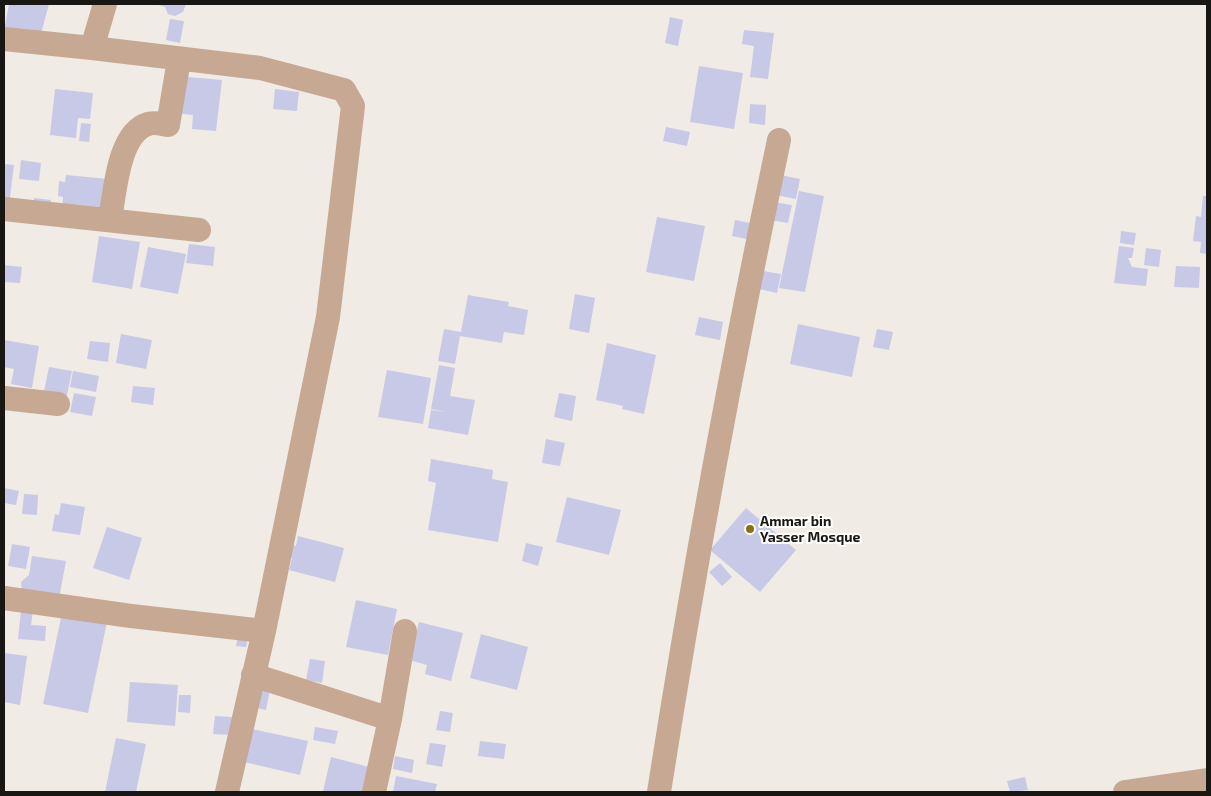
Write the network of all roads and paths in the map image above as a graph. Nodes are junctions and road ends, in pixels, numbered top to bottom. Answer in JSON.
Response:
{"nodes":[{"id":1,"x":105,"y":4,"type":"edge"},
{"id":2,"x":4,"y":38,"type":"edge"},
{"id":3,"x":92,"y":48,"type":"junction"},
{"id":4,"x":179,"y":60,"type":"junction"},
{"id":5,"x":779,"y":140,"type":"dead end"},
{"id":6,"x":4,"y":209,"type":"edge"},
{"id":7,"x":110,"y":219,"type":"junction"},
{"id":8,"x":199,"y":230,"type":"dead end"},
{"id":9,"x":4,"y":398,"type":"edge"},
{"id":10,"x":58,"y":404,"type":"dead end"},
{"id":11,"x":4,"y":598,"type":"edge"},
{"id":12,"x":264,"y":631,"type":"junction"},
{"id":13,"x":405,"y":631,"type":"dead end"},
{"id":14,"x":254,"y":675,"type":"junction"},
{"id":15,"x":390,"y":719,"type":"junction"},
{"id":16,"x":1207,"y":780,"type":"edge"},
{"id":17,"x":227,"y":792,"type":"edge"},
{"id":18,"x":374,"y":792,"type":"edge"},
{"id":19,"x":659,"y":792,"type":"edge"},
{"id":20,"x":1125,"y":792,"type":"edge"}],
"edges":[{"from":1,"to":3,"type":"street"},
{"from":2,"to":3,"type":"street"},
{"from":3,"to":4,"type":"street"},
{"from":4,"to":7,"type":"street"},
{"from":4,"to":12,"type":"street"},
{"from":5,"to":19,"type":"street"},
{"from":6,"to":7,"type":"street"},
{"from":7,"to":8,"type":"street"},
{"from":9,"to":10,"type":"street"},
{"from":11,"to":12,"type":"street"},
{"from":12,"to":14,"type":"street"},
{"from":13,"to":15,"type":"street"},
{"from":14,"to":15,"type":"street"},
{"from":14,"to":17,"type":"street"},
{"from":15,"to":18,"type":"street"},
{"from":16,"to":20,"type":"street"}]}
